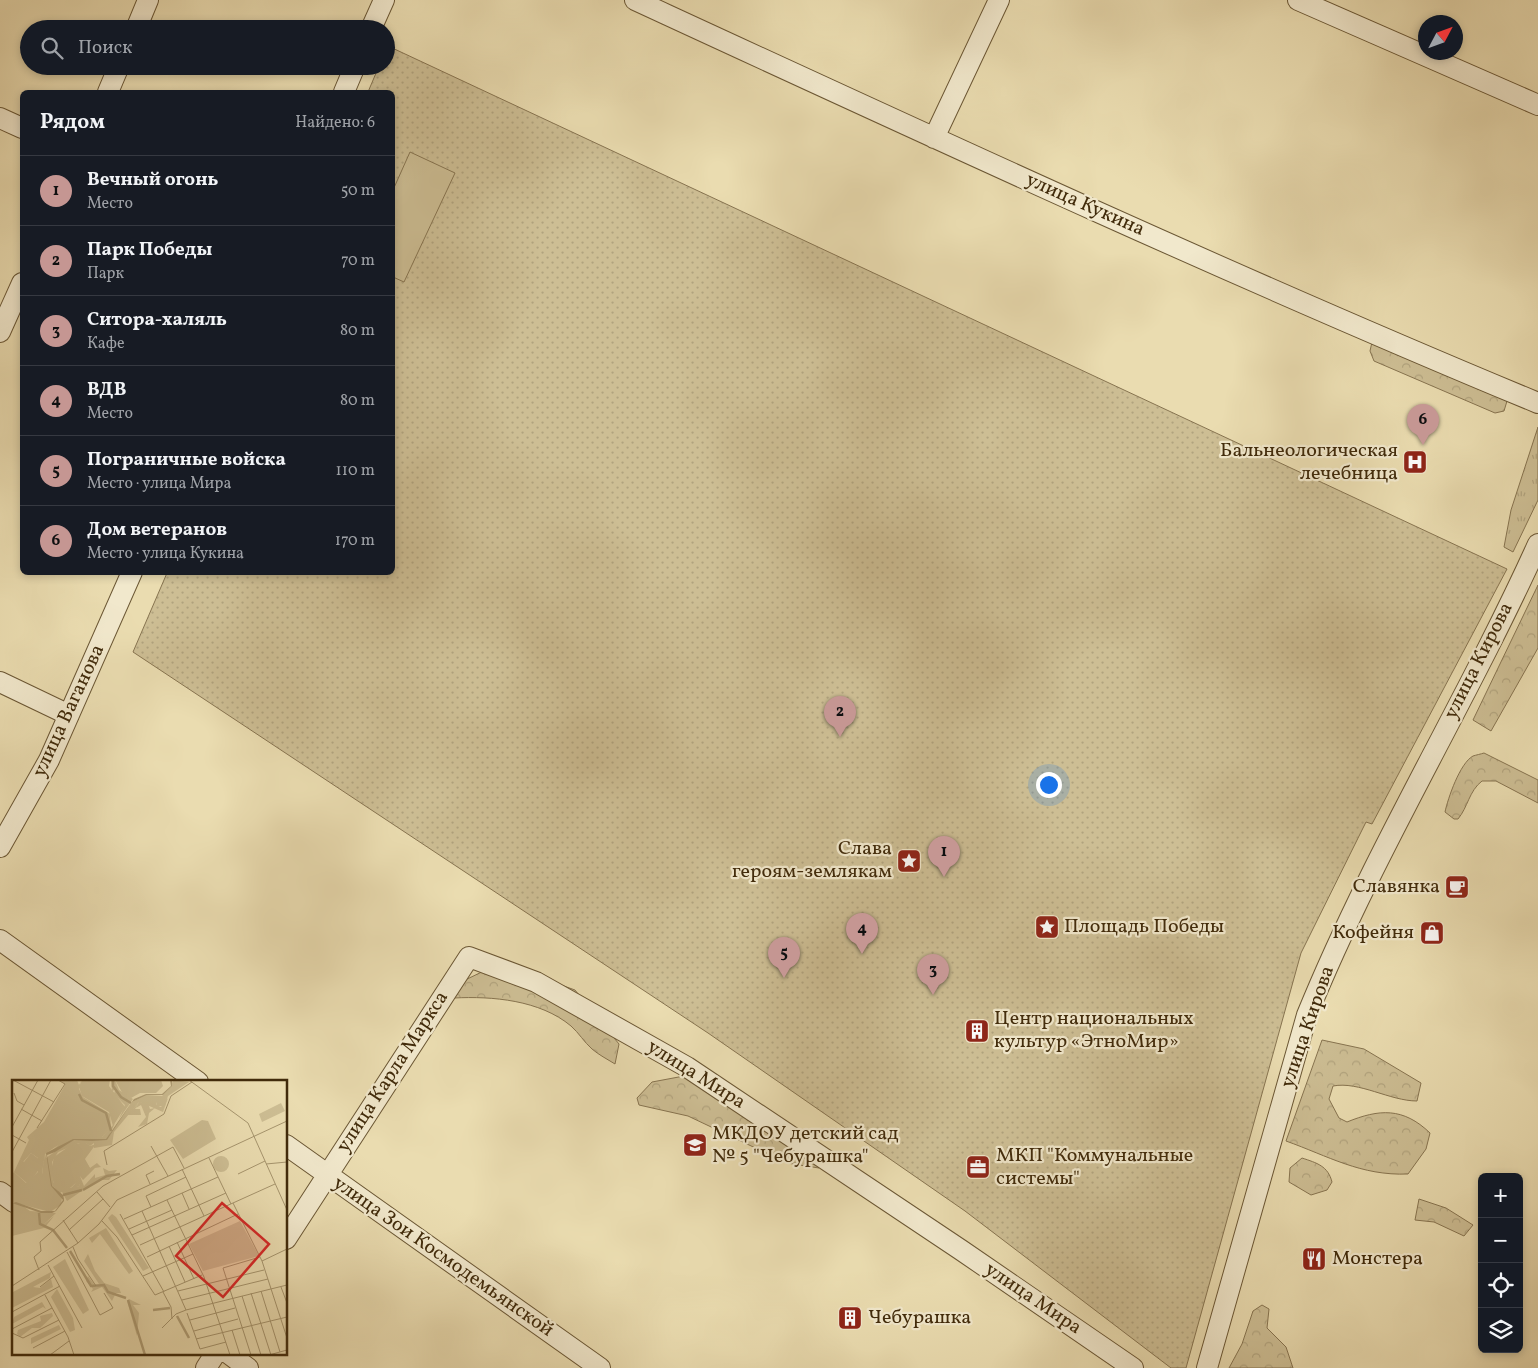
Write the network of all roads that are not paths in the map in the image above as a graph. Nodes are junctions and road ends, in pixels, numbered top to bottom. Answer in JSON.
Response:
{"nodes":[{"id":1,"x":148,"y":0,"type":"edge"},
{"id":2,"x":384,"y":0,"type":"edge"},
{"id":3,"x":636,"y":0,"type":"edge"},
{"id":4,"x":1000,"y":0,"type":"edge"},
{"id":5,"x":1298,"y":0,"type":"edge"},
{"id":6,"x":140,"y":20,"type":"edge"},
{"id":7,"x":375,"y":20,"type":"edge"},
{"id":8,"x":115,"y":75,"type":"edge"},
{"id":9,"x":351,"y":75,"type":"edge"},
{"id":10,"x":109,"y":90,"type":"edge"},
{"id":11,"x":345,"y":90,"type":"edge"},
{"id":12,"x":1538,"y":105,"type":"edge"},
{"id":13,"x":0,"y":118,"type":"edge"},
{"id":14,"x":20,"y":127,"type":"edge"},
{"id":15,"x":934,"y":138,"type":"junction"},
{"id":16,"x":20,"y":287,"type":"edge"},
{"id":17,"x":0,"y":332,"type":"edge"},
{"id":18,"x":1538,"y":403,"type":"edge"},
{"id":19,"x":1538,"y":544,"type":"edge"},
{"id":20,"x":131,"y":575,"type":"edge"},
{"id":21,"x":0,"y":682,"type":"edge"},
{"id":22,"x":69,"y":715,"type":"junction"},
{"id":23,"x":0,"y":847,"type":"edge"},
{"id":24,"x":0,"y":940,"type":"edge"},
{"id":25,"x":469,"y":957,"type":"joint"},
{"id":26,"x":195,"y":1080,"type":"edge"},
{"id":27,"x":288,"y":1146,"type":"edge"},
{"id":28,"x":326,"y":1174,"type":"junction"},
{"id":29,"x":0,"y":1192,"type":"edge"},
{"id":30,"x":12,"y":1201,"type":"edge"},
{"id":31,"x":288,"y":1236,"type":"edge"},
{"id":32,"x":214,"y":1356,"type":"edge"},
{"id":33,"x":232,"y":1356,"type":"edge"},
{"id":34,"x":206,"y":1368,"type":"edge"},
{"id":35,"x":248,"y":1368,"type":"edge"},
{"id":36,"x":600,"y":1368,"type":"edge"},
{"id":37,"x":1133,"y":1368,"type":"edge"},
{"id":38,"x":1207,"y":1368,"type":"edge"}],
"edges":[{"from":1,"to":6,"type":"street"},
{"from":2,"to":7,"type":"street"},
{"from":3,"to":15,"type":"street","name":"улица Кукина"},
{"from":4,"to":15,"type":"street"},
{"from":5,"to":12,"type":"street"},
{"from":8,"to":10,"type":"street"},
{"from":9,"to":11,"type":"street"},
{"from":13,"to":14,"type":"street"},
{"from":15,"to":18,"type":"street","name":"улица Кукина"},
{"from":16,"to":17,"type":"street"},
{"from":19,"to":38,"type":"street","name":"улица Кирова"},
{"from":20,"to":22,"type":"street","name":"улица Ваганова"},
{"from":21,"to":22,"type":"street"},
{"from":22,"to":23,"type":"street","name":"улица Ваганова"},
{"from":24,"to":26,"type":"street"},
{"from":25,"to":28,"type":"street","name":"улица Карла Маркса"},
{"from":25,"to":37,"type":"street","name":"улица Мира"},
{"from":27,"to":28,"type":"street","name":"улица Зои Космодемьянской"},
{"from":28,"to":31,"type":"street","name":"улица Карла Маркса"},
{"from":28,"to":36,"type":"street","name":"улица Зои Космодемьянской"},
{"from":29,"to":30,"type":"street"},
{"from":32,"to":34,"type":"street"},
{"from":33,"to":35,"type":"street"}]}
